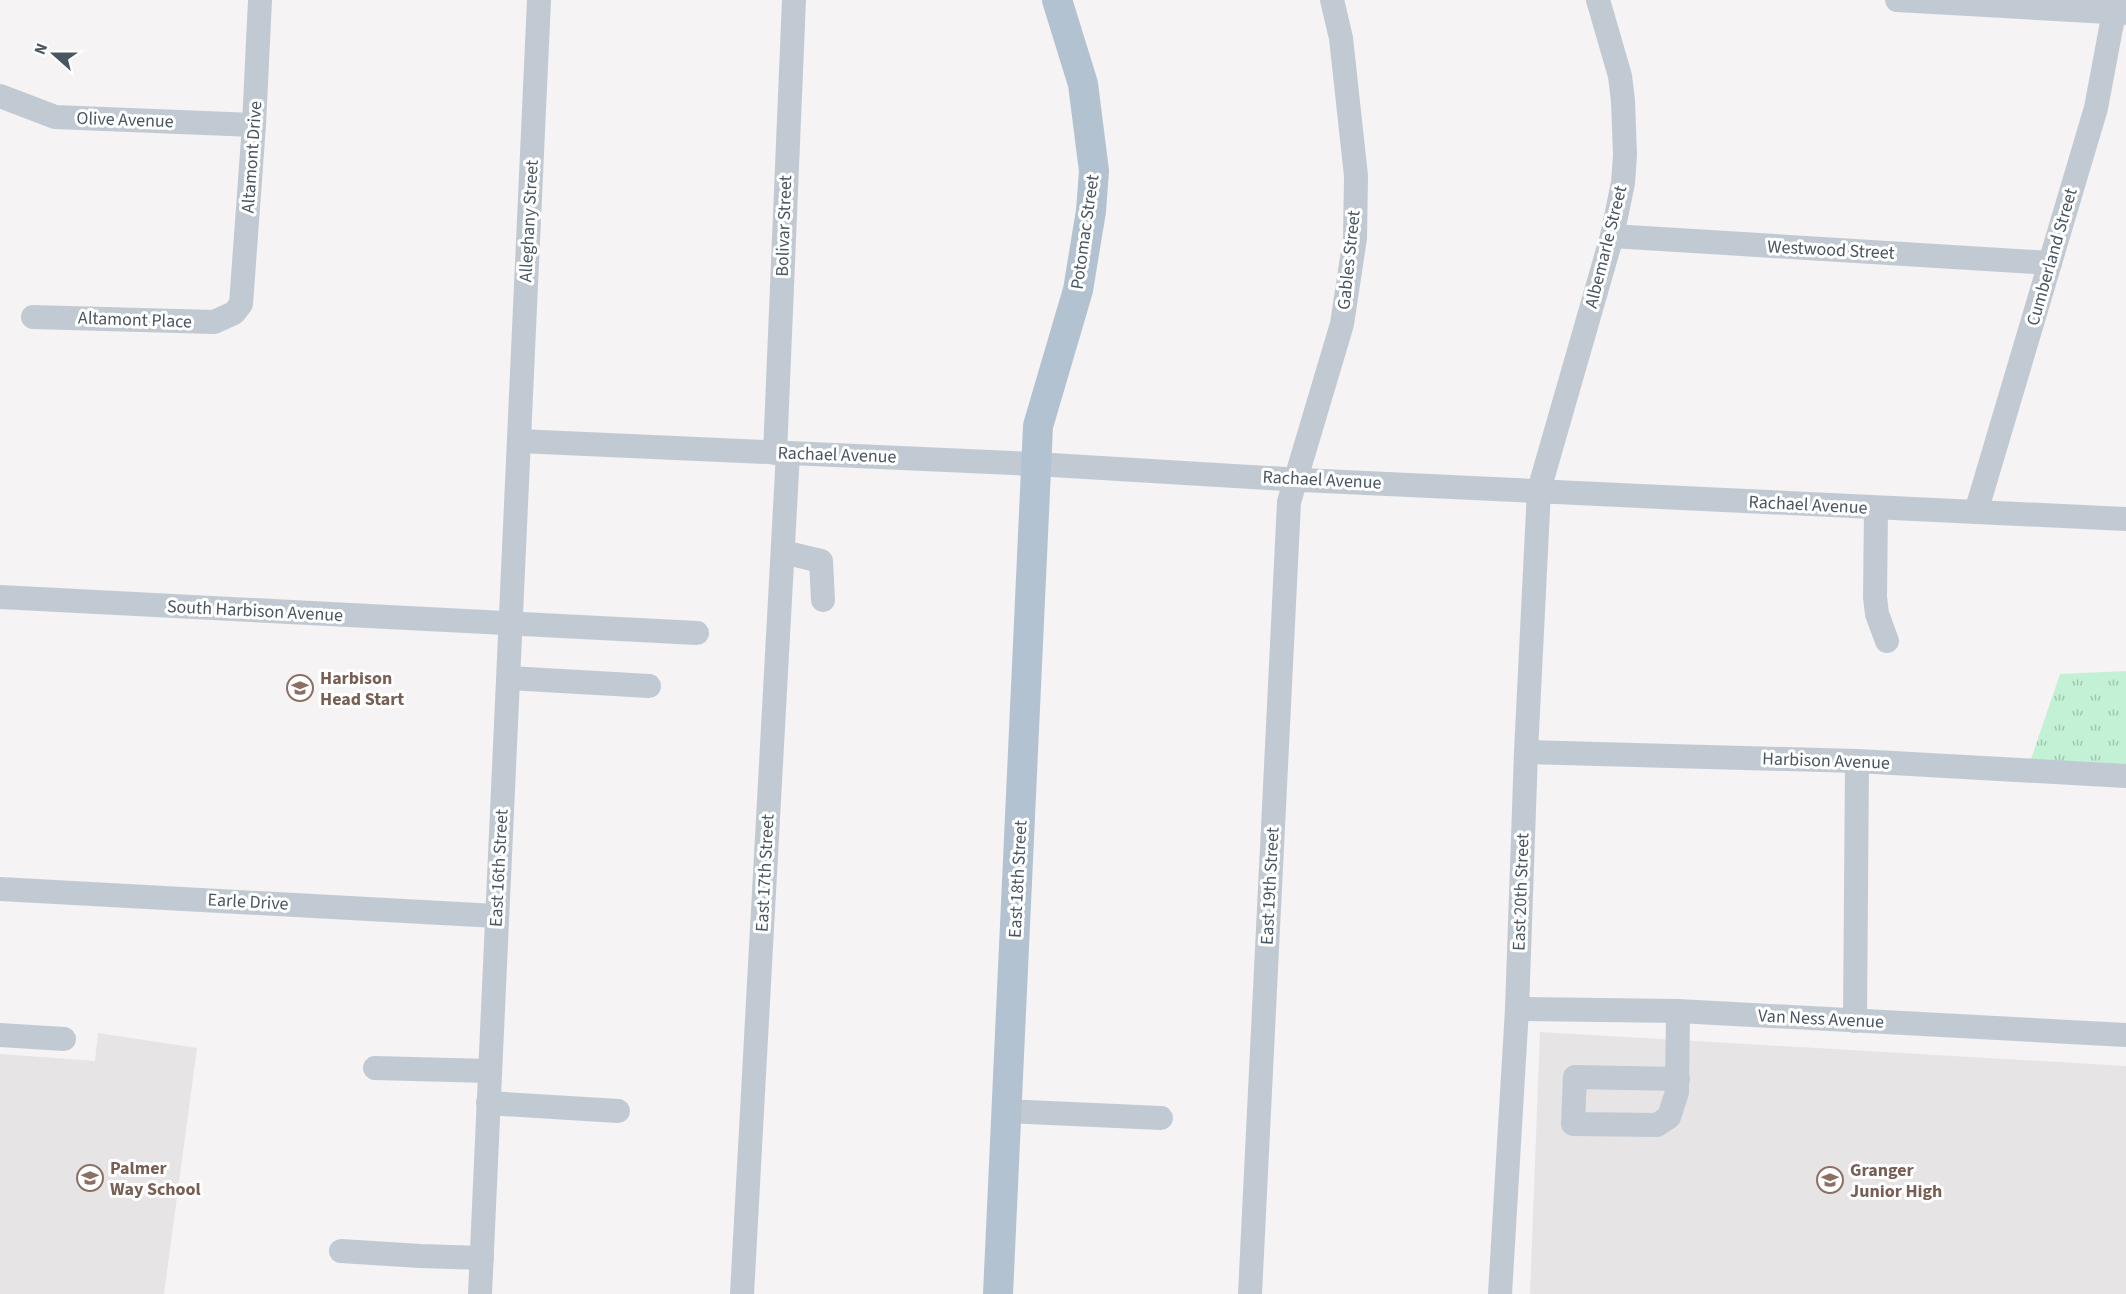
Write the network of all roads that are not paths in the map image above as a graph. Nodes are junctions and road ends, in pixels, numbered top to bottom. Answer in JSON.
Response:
{"nodes":[{"id":1,"x":260,"y":0,"type":"edge"},
{"id":2,"x":539,"y":0,"type":"edge"},
{"id":3,"x":794,"y":0,"type":"edge"},
{"id":4,"x":1057,"y":0,"type":"edge"},
{"id":5,"x":1332,"y":0,"type":"edge"},
{"id":6,"x":1598,"y":0,"type":"edge"},
{"id":7,"x":1897,"y":0,"type":"edge"},
{"id":8,"x":2118,"y":8,"type":"edge"},
{"id":9,"x":0,"y":96,"type":"edge"},
{"id":10,"x":254,"y":126,"type":"junction"},
{"id":11,"x":1612,"y":236,"type":"junction"},
{"id":12,"x":2050,"y":263,"type":"junction"},
{"id":13,"x":234,"y":313,"type":"joint"},
{"id":14,"x":33,"y":317,"type":"dead end"},
{"id":15,"x":519,"y":441,"type":"junction"},
{"id":16,"x":782,"y":453,"type":"junction"},
{"id":17,"x":1035,"y":464,"type":"junction"},
{"id":18,"x":1296,"y":479,"type":"junction"},
{"id":19,"x":1539,"y":490,"type":"junction"},
{"id":20,"x":1876,"y":508,"type":"junction"},
{"id":21,"x":1976,"y":512,"type":"junction"},
{"id":22,"x":2126,"y":519,"type":"edge"},
{"id":23,"x":783,"y":552,"type":"junction"},
{"id":24,"x":0,"y":597,"type":"edge"},
{"id":25,"x":823,"y":600,"type":"dead end"},
{"id":26,"x":511,"y":624,"type":"junction"},
{"id":27,"x":697,"y":633,"type":"dead end"},
{"id":28,"x":1887,"y":641,"type":"dead end"},
{"id":29,"x":509,"y":678,"type":"junction"},
{"id":30,"x":649,"y":686,"type":"dead end"},
{"id":31,"x":1526,"y":752,"type":"junction"},
{"id":32,"x":1857,"y":761,"type":"junction"},
{"id":33,"x":2126,"y":776,"type":"edge"},
{"id":34,"x":0,"y":889,"type":"edge"},
{"id":35,"x":496,"y":916,"type":"junction"},
{"id":36,"x":1517,"y":1009,"type":"junction"},
{"id":37,"x":1678,"y":1011,"type":"junction"},
{"id":38,"x":1855,"y":1021,"type":"junction"},
{"id":39,"x":0,"y":1035,"type":"edge"},
{"id":40,"x":2126,"y":1035,"type":"edge"},
{"id":41,"x":64,"y":1039,"type":"dead end"},
{"id":42,"x":375,"y":1068,"type":"dead end"},
{"id":43,"x":489,"y":1071,"type":"junction"},
{"id":44,"x":1677,"y":1079,"type":"dead end"},
{"id":45,"x":488,"y":1103,"type":"junction"},
{"id":46,"x":618,"y":1110,"type":"dead end"},
{"id":47,"x":1005,"y":1111,"type":"junction"},
{"id":48,"x":1161,"y":1118,"type":"dead end"},
{"id":49,"x":341,"y":1251,"type":"dead end"},
{"id":50,"x":482,"y":1258,"type":"junction"},
{"id":51,"x":480,"y":1294,"type":"edge"},
{"id":52,"x":742,"y":1294,"type":"edge"},
{"id":53,"x":998,"y":1294,"type":"edge"},
{"id":54,"x":1250,"y":1294,"type":"edge"},
{"id":55,"x":1500,"y":1294,"type":"edge"}],
"edges":[{"from":1,"to":10,"type":"street","name":"Altamont Drive"},
{"from":2,"to":15,"type":"street","name":"Alleghany Street"},
{"from":3,"to":16,"type":"street","name":"Bolivar Street"},
{"from":4,"to":17,"type":"main road","name":"Potomac Street"},
{"from":5,"to":18,"type":"street","name":"Gables Street"},
{"from":6,"to":11,"type":"street","name":"Albemarle Street"},
{"from":7,"to":8,"type":"street"},
{"from":8,"to":12,"type":"street","name":"Cumberland Street"},
{"from":9,"to":10,"type":"street","name":"Olive Avenue"},
{"from":10,"to":13,"type":"street","name":"Altamont Drive"},
{"from":11,"to":12,"type":"street","name":"Westwood Street"},
{"from":11,"to":19,"type":"street","name":"Albemarle Street"},
{"from":12,"to":21,"type":"street","name":"Cumberland Street"},
{"from":13,"to":14,"type":"street","name":"Altamont Place"},
{"from":15,"to":16,"type":"street","name":"Rachael Avenue"},
{"from":15,"to":26,"type":"street","name":"East 16th Street"},
{"from":16,"to":17,"type":"street","name":"Rachael Avenue"},
{"from":16,"to":23,"type":"street","name":"East 17th Street"},
{"from":17,"to":18,"type":"street","name":"Rachael Avenue"},
{"from":17,"to":47,"type":"main road","name":"East 18th Street"},
{"from":18,"to":19,"type":"street","name":"Rachael Avenue"},
{"from":18,"to":54,"type":"street","name":"East 19th Street"},
{"from":19,"to":20,"type":"street","name":"Rachael Avenue"},
{"from":19,"to":31,"type":"street","name":"East 20th Street"},
{"from":20,"to":21,"type":"street","name":"Rachael Avenue"},
{"from":20,"to":28,"type":"street"},
{"from":21,"to":22,"type":"street","name":"Rachael Avenue"},
{"from":23,"to":25,"type":"street"},
{"from":23,"to":52,"type":"street","name":"East 17th Street"},
{"from":24,"to":26,"type":"street","name":"South Harbison Avenue"},
{"from":26,"to":27,"type":"street","name":"South Harbison Avenue"},
{"from":26,"to":29,"type":"street","name":"East 16th Street"},
{"from":29,"to":30,"type":"street"},
{"from":29,"to":35,"type":"street","name":"East 16th Street"},
{"from":31,"to":32,"type":"street","name":"Harbison Avenue"},
{"from":31,"to":36,"type":"street","name":"East 20th Street"},
{"from":32,"to":33,"type":"street","name":"Harbison Avenue"},
{"from":32,"to":38,"type":"street"},
{"from":34,"to":35,"type":"street","name":"Earle Drive"},
{"from":35,"to":43,"type":"street","name":"East 16th Street"},
{"from":36,"to":37,"type":"street","name":"Van Ness Avenue"},
{"from":36,"to":55,"type":"street","name":"East 20th Street"},
{"from":37,"to":38,"type":"street","name":"Van Ness Avenue"},
{"from":37,"to":44,"type":"street"},
{"from":38,"to":40,"type":"street","name":"Van Ness Avenue"},
{"from":39,"to":41,"type":"street"},
{"from":42,"to":43,"type":"street"},
{"from":43,"to":45,"type":"street","name":"East 16th Street"},
{"from":45,"to":46,"type":"street"},
{"from":45,"to":50,"type":"street","name":"East 16th Street"},
{"from":47,"to":48,"type":"street"},
{"from":47,"to":53,"type":"main road","name":"East 18th Street"},
{"from":49,"to":50,"type":"street"},
{"from":50,"to":51,"type":"street","name":"East 16th Street"}]}
